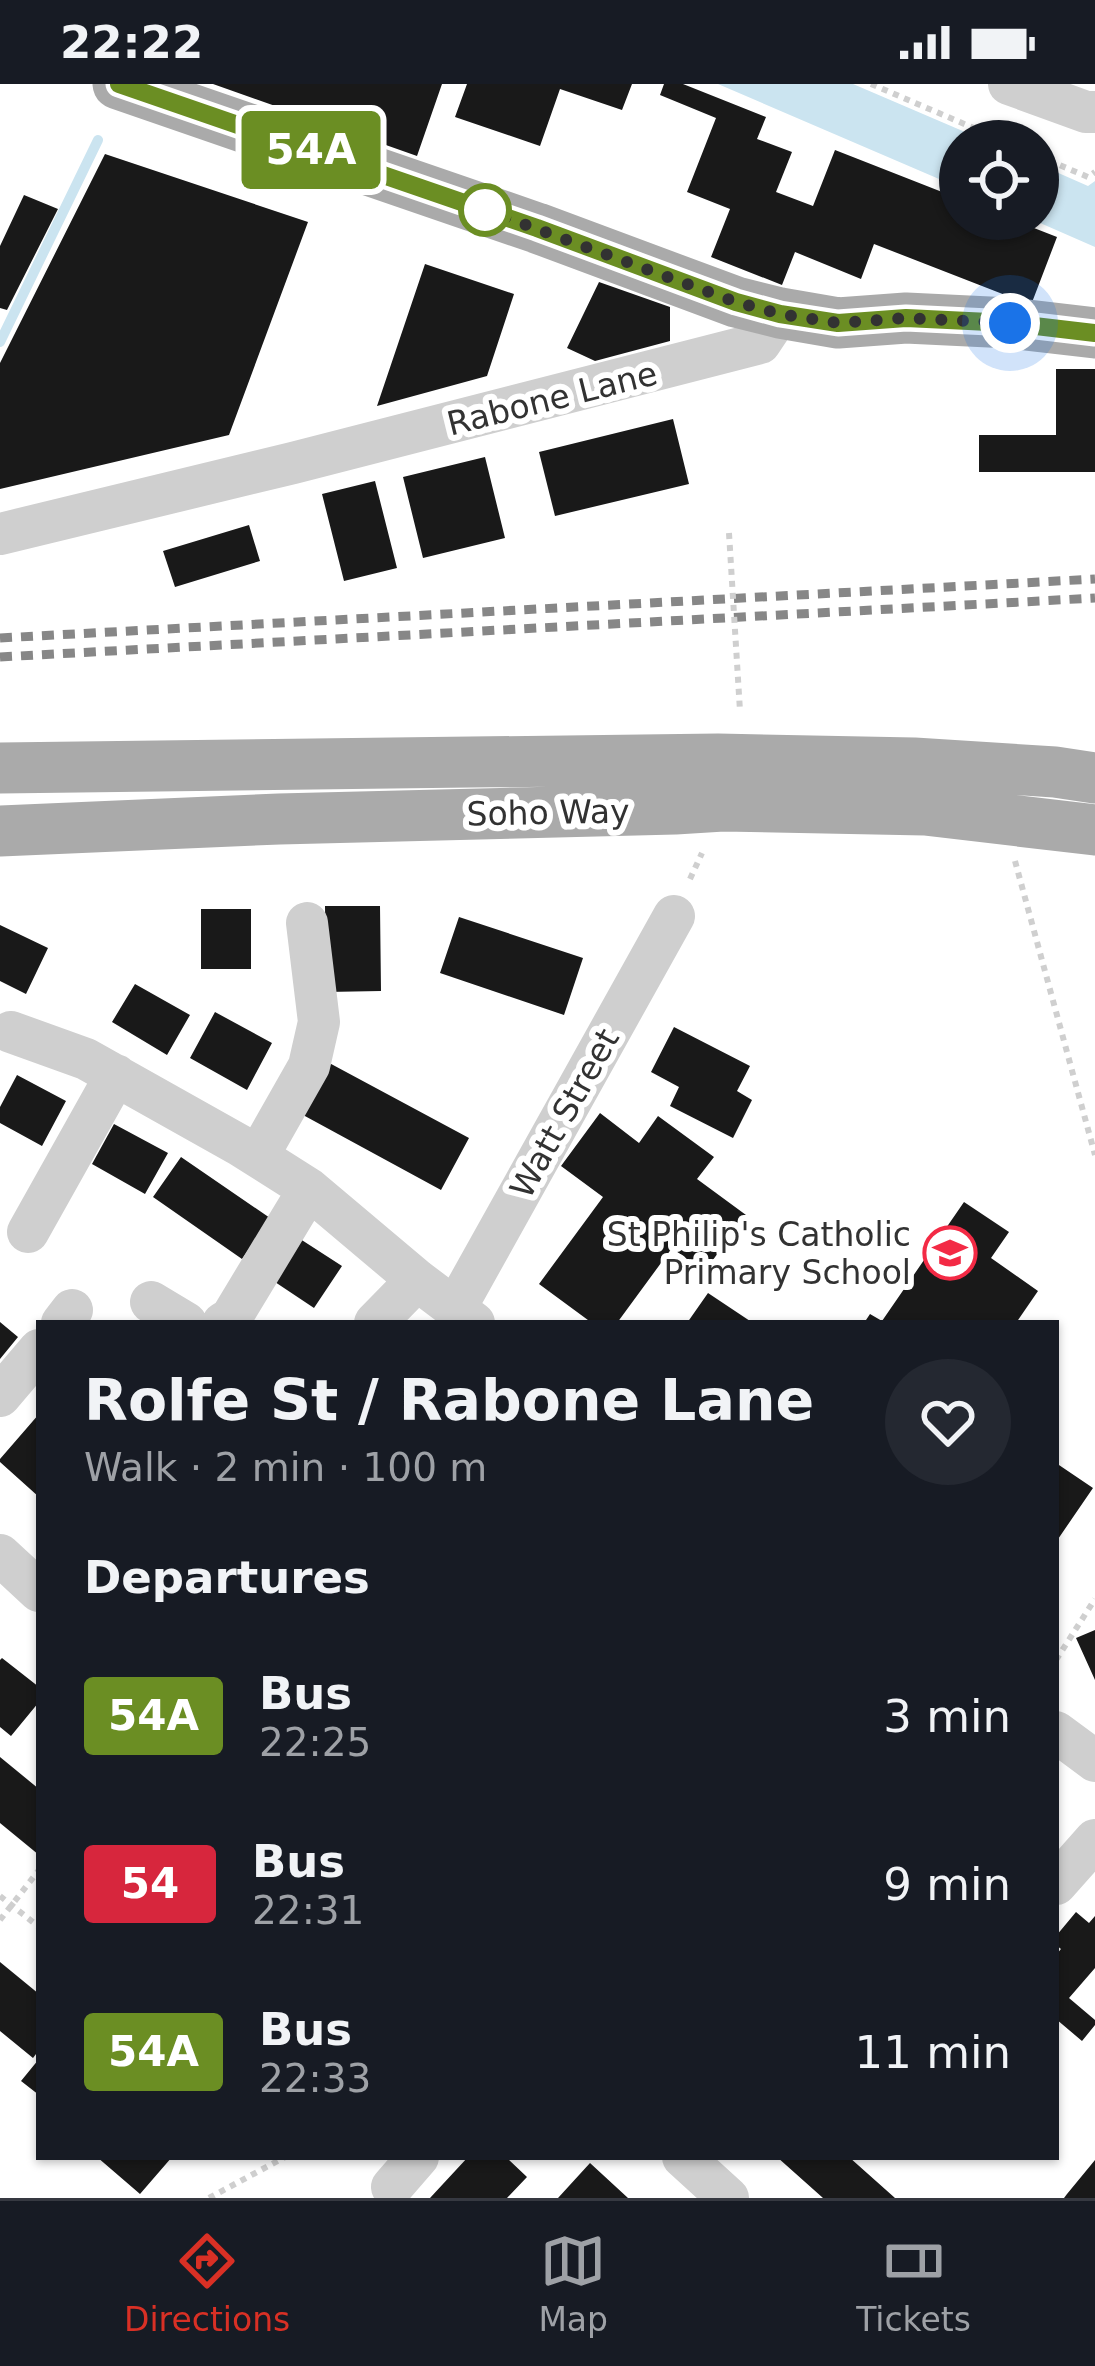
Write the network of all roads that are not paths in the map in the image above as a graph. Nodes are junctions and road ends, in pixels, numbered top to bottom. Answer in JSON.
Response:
{"nodes":[{"id":1,"x":118,"y":84,"type":"edge"},
{"id":2,"x":1010,"y":84,"type":"edge"},
{"id":3,"x":1095,"y":112,"type":"edge"},
{"id":4,"x":780,"y":314,"type":"junction"},
{"id":5,"x":1095,"y":333,"type":"edge"},
{"id":6,"x":0,"y":534,"type":"edge"},
{"id":7,"x":0,"y":768,"type":"edge"},
{"id":8,"x":1095,"y":778,"type":"edge"},
{"id":9,"x":1095,"y":830,"type":"edge"},
{"id":10,"x":0,"y":831,"type":"edge"},
{"id":11,"x":674,"y":916,"type":"road end"},
{"id":12,"x":307,"y":922,"type":"dead end"},
{"id":13,"x":11,"y":1032,"type":"dead end"},
{"id":14,"x":116,"y":1075,"type":"junction"},
{"id":15,"x":258,"y":1156,"type":"junction"},
{"id":16,"x":309,"y":1189,"type":"junction"},
{"id":17,"x":28,"y":1232,"type":"dead end"},
{"id":18,"x":417,"y":1280,"type":"junction"},
{"id":19,"x":465,"y":1316,"type":"edge"},
{"id":20,"x":228,"y":1320,"type":"edge"},
{"id":21,"x":378,"y":1320,"type":"edge"},
{"id":22,"x":36,"y":1354,"type":"edge"},
{"id":23,"x":0,"y":1396,"type":"edge"},
{"id":24,"x":0,"y":1555,"type":"edge"},
{"id":25,"x":36,"y":1588,"type":"edge"},
{"id":26,"x":1059,"y":1734,"type":"edge"},
{"id":27,"x":1095,"y":1761,"type":"edge"},
{"id":28,"x":1095,"y":1840,"type":"edge"},
{"id":29,"x":1059,"y":1881,"type":"edge"},
{"id":30,"x":686,"y":2160,"type":"edge"},
{"id":31,"x":728,"y":2198,"type":"edge"}],
"edges":[{"from":1,"to":4,"type":"main road"},
{"from":2,"to":3,"type":"street"},
{"from":4,"to":5,"type":"main road"},
{"from":4,"to":6,"type":"street","name":"Rabone Lane"},
{"from":7,"to":8,"type":"main road","name":"Soho Way"},
{"from":9,"to":10,"type":"main road","name":"Soho Way"},
{"from":11,"to":19,"type":"street","name":"Watt Street"},
{"from":12,"to":15,"type":"street"},
{"from":13,"to":14,"type":"street"},
{"from":14,"to":15,"type":"street"},
{"from":14,"to":17,"type":"street"},
{"from":15,"to":16,"type":"street"},
{"from":16,"to":18,"type":"street"},
{"from":16,"to":20,"type":"street"},
{"from":18,"to":19,"type":"street"},
{"from":18,"to":21,"type":"street"},
{"from":22,"to":23,"type":"street"},
{"from":24,"to":25,"type":"street"},
{"from":26,"to":27,"type":"street"},
{"from":28,"to":29,"type":"street"},
{"from":30,"to":31,"type":"street"}]}
